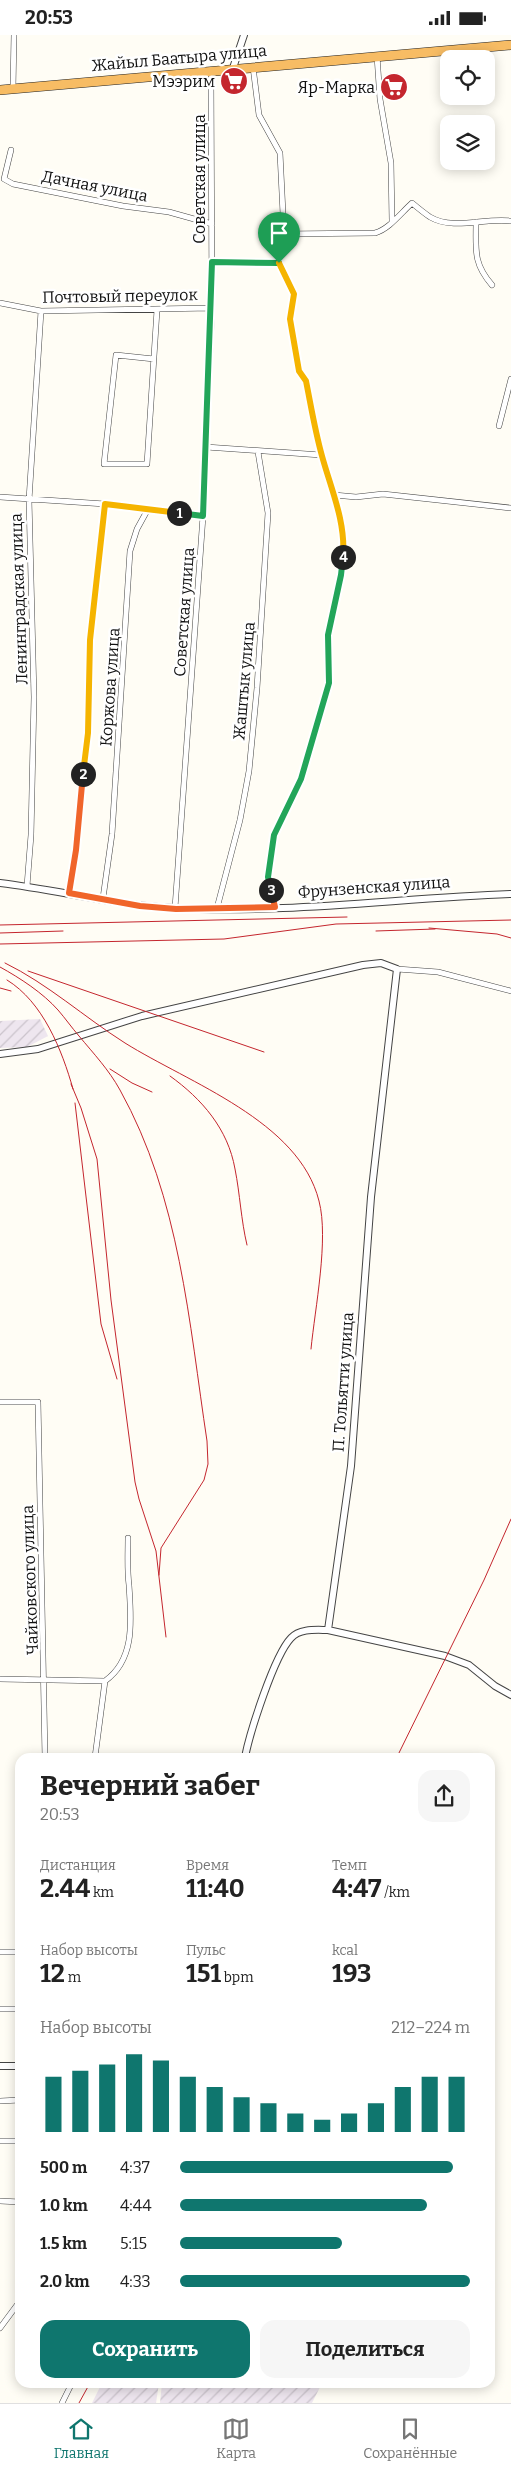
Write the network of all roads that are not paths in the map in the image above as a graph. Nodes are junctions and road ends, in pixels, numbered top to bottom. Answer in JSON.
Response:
{"nodes":[{"id":1,"x":14,"y":35,"type":"edge"},
{"id":2,"x":244,"y":35,"type":"edge"},
{"id":3,"x":511,"y":45,"type":"edge"},
{"id":4,"x":377,"y":60,"type":"junction"},
{"id":5,"x":253,"y":66,"type":"junction"},
{"id":6,"x":233,"y":67,"type":"junction"},
{"id":7,"x":211,"y":74,"type":"junction"},
{"id":8,"x":13,"y":88,"type":"junction"},
{"id":9,"x":0,"y":90,"type":"edge"},
{"id":10,"x":11,"y":150,"type":"dead end"},
{"id":11,"x":392,"y":221,"type":"junction"},
{"id":12,"x":511,"y":221,"type":"edge"},
{"id":13,"x":476,"y":222,"type":"junction"},
{"id":14,"x":212,"y":224,"type":"junction"},
{"id":15,"x":284,"y":234,"type":"junction"},
{"id":16,"x":212,"y":262,"type":"junction"},
{"id":17,"x":279,"y":263,"type":"junction"},
{"id":18,"x":492,"y":285,"type":"dead end"},
{"id":19,"x":0,"y":303,"type":"edge"},
{"id":20,"x":212,"y":308,"type":"junction"},
{"id":21,"x":158,"y":310,"type":"junction"},
{"id":22,"x":41,"y":311,"type":"junction"},
{"id":23,"x":154,"y":359,"type":"junction"},
{"id":24,"x":511,"y":379,"type":"edge"},
{"id":25,"x":498,"y":426,"type":"dead end"},
{"id":26,"x":206,"y":447,"type":"junction"},
{"id":27,"x":258,"y":452,"type":"junction"},
{"id":28,"x":321,"y":455,"type":"junction"},
{"id":29,"x":334,"y":495,"type":"junction"},
{"id":30,"x":0,"y":497,"type":"edge"},
{"id":31,"x":28,"y":500,"type":"junction"},
{"id":32,"x":105,"y":504,"type":"junction"},
{"id":33,"x":511,"y":508,"type":"edge"},
{"id":34,"x":148,"y":509,"type":"junction"},
{"id":35,"x":203,"y":516,"type":"junction"},
{"id":36,"x":0,"y":883,"type":"edge"},
{"id":37,"x":27,"y":886,"type":"junction"},
{"id":38,"x":69,"y":893,"type":"junction"},
{"id":39,"x":511,"y":894,"type":"edge"},
{"id":40,"x":103,"y":898,"type":"junction"},
{"id":41,"x":275,"y":907,"type":"junction"},
{"id":42,"x":217,"y":908,"type":"junction"},
{"id":43,"x":176,"y":909,"type":"junction"},
{"id":44,"x":397,"y":969,"type":"junction"},
{"id":45,"x":511,"y":991,"type":"edge"},
{"id":46,"x":0,"y":1054,"type":"edge"},
{"id":47,"x":0,"y":1402,"type":"edge"},
{"id":48,"x":128,"y":1538,"type":"dead end"},
{"id":49,"x":328,"y":1630,"type":"junction"},
{"id":50,"x":0,"y":1679,"type":"edge"},
{"id":51,"x":46,"y":1679,"type":"junction"},
{"id":52,"x":105,"y":1681,"type":"junction"},
{"id":53,"x":511,"y":1695,"type":"edge"},
{"id":54,"x":45,"y":1753,"type":"edge"},
{"id":55,"x":96,"y":1753,"type":"edge"},
{"id":56,"x":246,"y":1753,"type":"edge"},
{"id":57,"x":0,"y":1952,"type":"edge"},
{"id":58,"x":15,"y":1952,"type":"edge"},
{"id":59,"x":0,"y":2009,"type":"edge"},
{"id":60,"x":15,"y":2009,"type":"edge"},
{"id":61,"x":0,"y":2066,"type":"edge"},
{"id":62,"x":15,"y":2066,"type":"edge"},
{"id":63,"x":0,"y":2101,"type":"edge"},
{"id":64,"x":15,"y":2101,"type":"edge"},
{"id":65,"x":0,"y":2141,"type":"edge"},
{"id":66,"x":15,"y":2141,"type":"edge"},
{"id":67,"x":0,"y":2201,"type":"edge"},
{"id":68,"x":15,"y":2202,"type":"edge"},
{"id":69,"x":15,"y":2308,"type":"edge"},
{"id":70,"x":0,"y":2328,"type":"edge"},
{"id":71,"x":70,"y":2388,"type":"edge"},
{"id":72,"x":62,"y":2403,"type":"edge"}],
"edges":[{"from":1,"to":8,"type":"street"},
{"from":2,"to":6,"type":"street"},
{"from":3,"to":4,"type":"highway","name":"Жайыл Баатыра улица"},
{"from":4,"to":5,"type":"highway","name":"Жайыл Баатыра улица"},
{"from":4,"to":11,"type":"street"},
{"from":5,"to":6,"type":"highway","name":"Жайыл Баатыра улица"},
{"from":5,"to":15,"type":"street"},
{"from":6,"to":7,"type":"highway","name":"Жайыл Баатыра улица"},
{"from":7,"to":8,"type":"highway","name":"Жайыл Баатыра улица"},
{"from":7,"to":14,"type":"street","name":"Советская улица"},
{"from":8,"to":9,"type":"highway","name":"Жайыл Баатыра улица"},
{"from":10,"to":14,"type":"street","name":"Дачная улица"},
{"from":11,"to":13,"type":"street"},
{"from":11,"to":15,"type":"street"},
{"from":12,"to":13,"type":"street"},
{"from":13,"to":18,"type":"street"},
{"from":14,"to":16,"type":"street","name":"Советская улица"},
{"from":15,"to":17,"type":"street"},
{"from":16,"to":17,"type":"street"},
{"from":16,"to":20,"type":"street","name":"Советская улица"},
{"from":17,"to":28,"type":"street"},
{"from":19,"to":22,"type":"street","name":"Почтовый переулок"},
{"from":20,"to":21,"type":"street","name":"Почтовый переулок"},
{"from":20,"to":26,"type":"street","name":"Советская улица"},
{"from":21,"to":22,"type":"street","name":"Почтовый переулок"},
{"from":21,"to":23,"type":"street"},
{"from":22,"to":31,"type":"street","name":"Ленинградская улица"},
{"from":23,"to":23,"type":"street"},
{"from":24,"to":25,"type":"street"},
{"from":26,"to":27,"type":"street"},
{"from":26,"to":35,"type":"street","name":"Советская улица"},
{"from":27,"to":28,"type":"street"},
{"from":27,"to":42,"type":"street","name":"Жаштык улица"},
{"from":28,"to":29,"type":"street"},
{"from":29,"to":33,"type":"street"},
{"from":29,"to":41,"type":"street"},
{"from":30,"to":31,"type":"street"},
{"from":31,"to":32,"type":"street"},
{"from":31,"to":37,"type":"street","name":"Ленинградская улица"},
{"from":32,"to":34,"type":"street"},
{"from":32,"to":38,"type":"street"},
{"from":34,"to":35,"type":"street"},
{"from":34,"to":40,"type":"street","name":"Коржова улица"},
{"from":35,"to":43,"type":"street","name":"Советская улица"},
{"from":36,"to":37,"type":"street","name":"Фрунзенская улица"},
{"from":37,"to":38,"type":"street","name":"Фрунзенская улица"},
{"from":38,"to":40,"type":"street","name":"Фрунзенская улица"},
{"from":39,"to":41,"type":"street","name":"Фрунзенская улица"},
{"from":40,"to":43,"type":"street","name":"Фрунзенская улица"},
{"from":41,"to":42,"type":"street","name":"Фрунзенская улица"},
{"from":42,"to":43,"type":"street","name":"Фрунзенская улица"},
{"from":44,"to":45,"type":"street"},
{"from":44,"to":46,"type":"street"},
{"from":44,"to":49,"type":"street","name":"П. Тольятти улица"},
{"from":47,"to":51,"type":"street","name":"Чайковского улица"},
{"from":48,"to":52,"type":"street"},
{"from":49,"to":53,"type":"street"},
{"from":49,"to":56,"type":"street"},
{"from":50,"to":51,"type":"street"},
{"from":51,"to":52,"type":"street"},
{"from":51,"to":54,"type":"street","name":"Чайковского улица"},
{"from":52,"to":55,"type":"street"},
{"from":57,"to":58,"type":"street"},
{"from":59,"to":60,"type":"street"},
{"from":61,"to":62,"type":"street"},
{"from":63,"to":64,"type":"street"},
{"from":65,"to":66,"type":"street"},
{"from":67,"to":68,"type":"street"},
{"from":69,"to":70,"type":"street"},
{"from":71,"to":72,"type":"street"}]}
